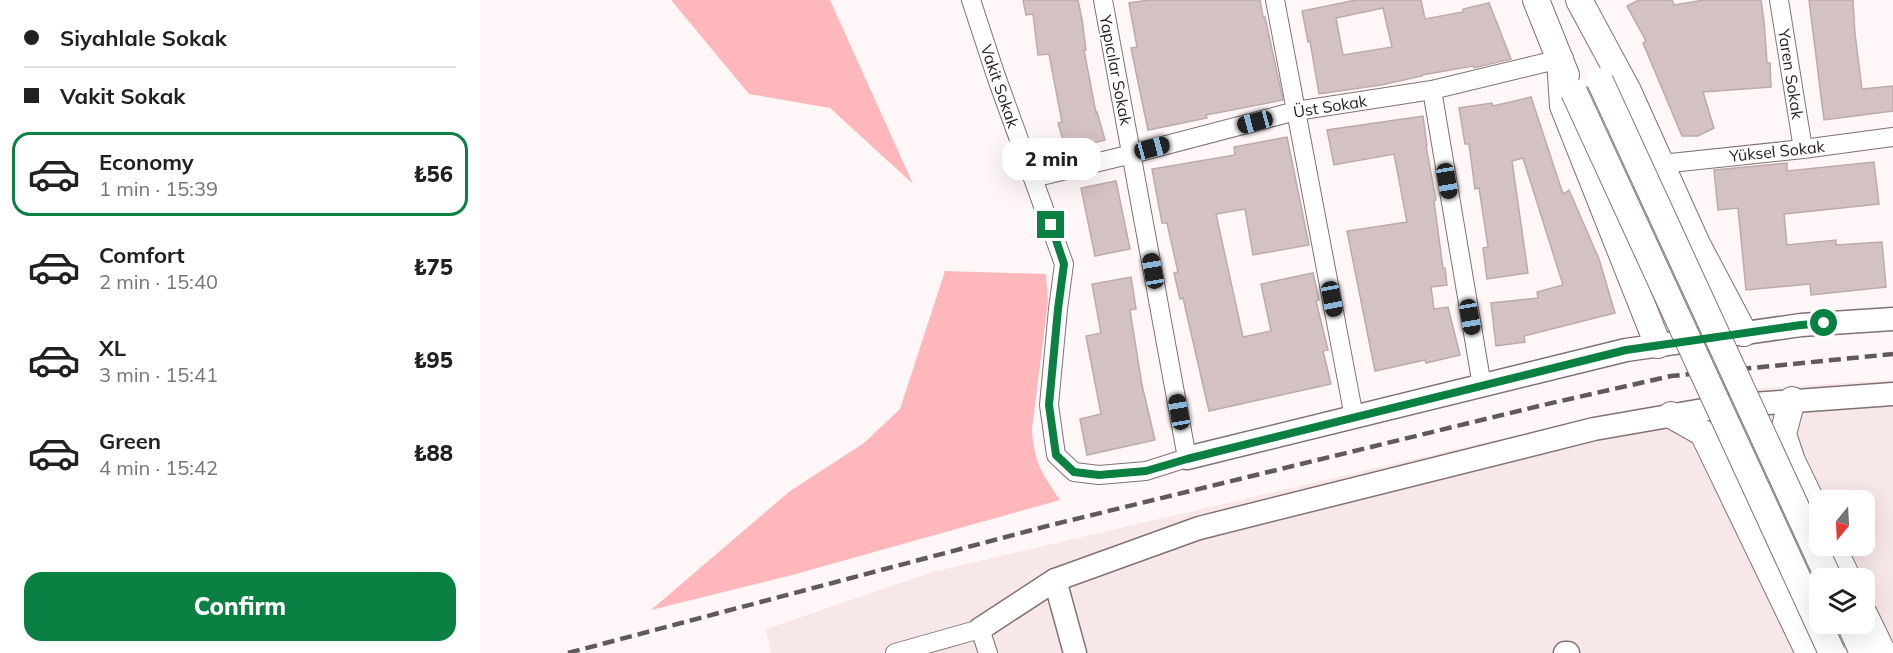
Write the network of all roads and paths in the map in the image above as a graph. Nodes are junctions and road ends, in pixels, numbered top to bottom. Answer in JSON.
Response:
{"nodes":[{"id":1,"x":971,"y":0,"type":"edge"},
{"id":2,"x":1103,"y":0,"type":"edge"},
{"id":3,"x":1275,"y":0,"type":"edge"},
{"id":4,"x":1536,"y":0,"type":"edge"},
{"id":5,"x":1570,"y":0,"type":"edge"},
{"id":6,"x":1579,"y":0,"type":"edge"},
{"id":7,"x":1779,"y":0,"type":"edge"},
{"id":8,"x":1560,"y":59,"type":"junction"},
{"id":9,"x":1432,"y":90,"type":"junction"},
{"id":10,"x":1296,"y":111,"type":"junction"},
{"id":11,"x":1893,"y":137,"type":"edge"},
{"id":12,"x":1803,"y":149,"type":"junction"},
{"id":13,"x":1132,"y":154,"type":"junction"},
{"id":14,"x":1661,"y":164,"type":"junction"},
{"id":15,"x":1033,"y":178,"type":"junction"},
{"id":16,"x":1697,"y":244,"type":"junction"},
{"id":17,"x":1629,"y":276,"type":"junction"},
{"id":18,"x":1893,"y":319,"type":"edge"},
{"id":19,"x":1744,"y":333,"type":"junction"},
{"id":20,"x":1658,"y":345,"type":"junction"},
{"id":21,"x":1482,"y":386,"type":"junction"},
{"id":22,"x":1893,"y":394,"type":"edge"},
{"id":23,"x":1792,"y":400,"type":"junction"},
{"id":24,"x":1671,"y":415,"type":"junction"},
{"id":25,"x":1354,"y":417,"type":"junction"},
{"id":26,"x":1187,"y":459,"type":"junction"},
{"id":27,"x":1792,"y":461,"type":"junction"},
{"id":28,"x":1809,"y":496,"type":"edge"},
{"id":29,"x":1740,"y":509,"type":"junction"},
{"id":30,"x":1824,"y":568,"type":"edge"},
{"id":31,"x":1055,"y":580,"type":"junction"},
{"id":32,"x":980,"y":629,"type":"junction"},
{"id":33,"x":1854,"y":634,"type":"edge"},
{"id":34,"x":1874,"y":634,"type":"edge"},
{"id":35,"x":895,"y":653,"type":"edge"},
{"id":36,"x":988,"y":653,"type":"edge"},
{"id":37,"x":1074,"y":653,"type":"edge"},
{"id":38,"x":1809,"y":653,"type":"edge"},
{"id":39,"x":1832,"y":653,"type":"edge"},
{"id":40,"x":1863,"y":653,"type":"edge"},
{"id":41,"x":1883,"y":653,"type":"edge"}],
"edges":[{"from":1,"to":15,"type":"street","name":"Vakit Sokak"},
{"from":2,"to":13,"type":"street","name":"Yapıcılar Sokak"},
{"from":3,"to":10,"type":"street"},
{"from":4,"to":8,"type":"main road"},
{"from":5,"to":30,"type":"main road","bridge":true},
{"from":6,"to":14,"type":"main road"},
{"from":7,"to":12,"type":"street","name":"Yaren Sokak"},
{"from":8,"to":9,"type":"street","name":"Üst Sokak"},
{"from":8,"to":17,"type":"main road"},
{"from":8,"to":39,"type":"main road","bridge":true},
{"from":9,"to":10,"type":"street","name":"Üst Sokak"},
{"from":9,"to":21,"type":"street"},
{"from":10,"to":13,"type":"street","name":"Üst Sokak"},
{"from":10,"to":25,"type":"street"},
{"from":11,"to":12,"type":"street","name":"Yüksel Sokak"},
{"from":12,"to":14,"type":"street","name":"Yüksel Sokak"},
{"from":13,"to":15,"type":"street","name":"Üst Sokak"},
{"from":13,"to":26,"type":"street","name":"Yapıcılar Sokak"},
{"from":14,"to":16,"type":"main road"},
{"from":15,"to":26,"type":"street","name":"Vakit Sokak"},
{"from":16,"to":17,"type":"main road"},
{"from":16,"to":19,"type":"main road"},
{"from":17,"to":20,"type":"main road"},
{"from":18,"to":19,"type":"street"},
{"from":19,"to":20,"type":"street"},
{"from":20,"to":21,"type":"street"},
{"from":21,"to":25,"type":"street"},
{"from":22,"to":23,"type":"street"},
{"from":23,"to":24,"type":"street"},
{"from":23,"to":27,"type":"main road"},
{"from":24,"to":29,"type":"main road"},
{"from":24,"to":31,"type":"street"},
{"from":25,"to":26,"type":"street"},
{"from":27,"to":28,"type":"main road"},
{"from":27,"to":29,"type":"main road"},
{"from":29,"to":38,"type":"main road"},
{"from":31,"to":32,"type":"street"},
{"from":31,"to":37,"type":"street"},
{"from":32,"to":35,"type":"street"},
{"from":32,"to":36,"type":"street"},
{"from":33,"to":40,"type":"main road"},
{"from":34,"to":41,"type":"main road"}]}
